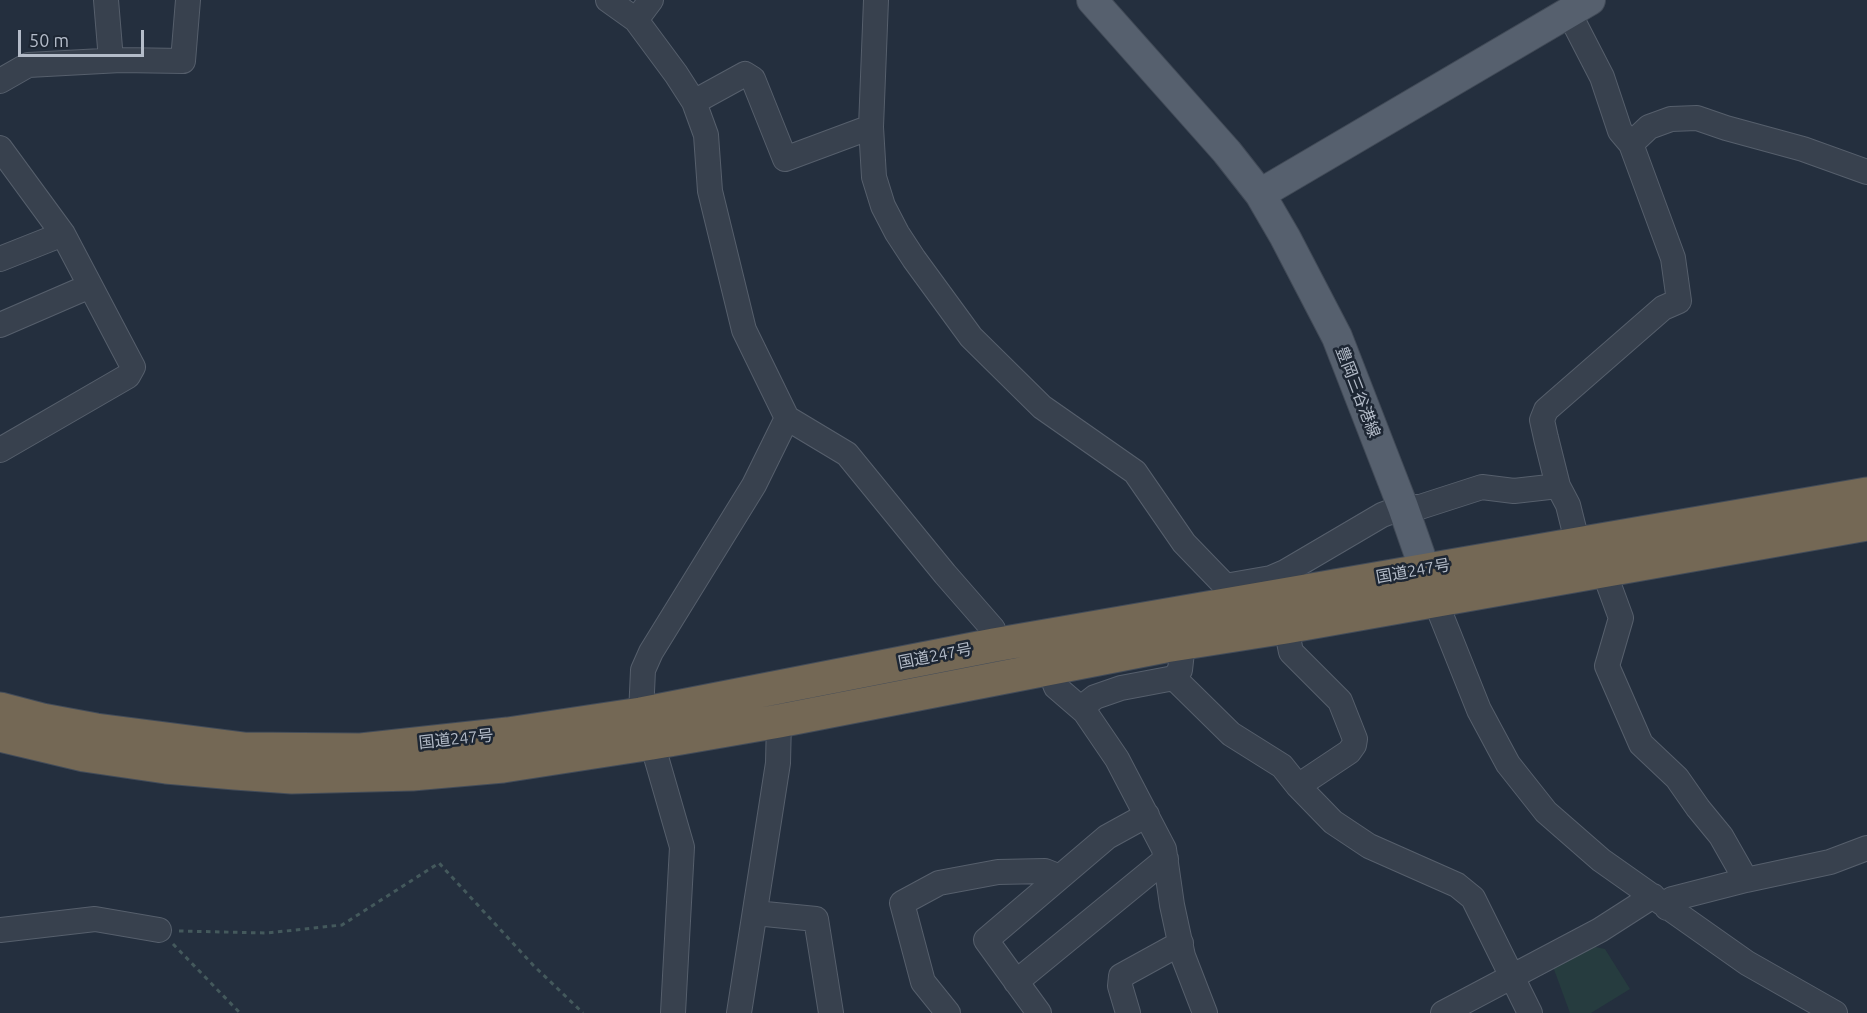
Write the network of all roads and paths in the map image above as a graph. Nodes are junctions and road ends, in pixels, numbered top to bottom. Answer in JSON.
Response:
{"nodes":[{"id":1,"x":106,"y":0,"type":"edge"},
{"id":2,"x":189,"y":0,"type":"edge"},
{"id":3,"x":608,"y":0,"type":"edge"},
{"id":4,"x":651,"y":0,"type":"edge"},
{"id":5,"x":876,"y":0,"type":"edge"},
{"id":6,"x":1092,"y":0,"type":"edge"},
{"id":7,"x":1580,"y":6,"type":"edge"},
{"id":8,"x":636,"y":20,"type":"junction"},
{"id":9,"x":111,"y":60,"type":"junction"},
{"id":10,"x":0,"y":81,"type":"edge"},
{"id":11,"x":694,"y":102,"type":"junction"},
{"id":12,"x":871,"y":127,"type":"junction"},
{"id":13,"x":1631,"y":144,"type":"junction"},
{"id":14,"x":0,"y":148,"type":"edge"},
{"id":15,"x":1867,"y":172,"type":"edge"},
{"id":16,"x":1260,"y":194,"type":"junction"},
{"id":17,"x":63,"y":234,"type":"junction"},
{"id":18,"x":0,"y":260,"type":"edge"},
{"id":19,"x":90,"y":286,"type":"junction"},
{"id":20,"x":0,"y":325,"type":"edge"},
{"id":21,"x":787,"y":418,"type":"junction"},
{"id":22,"x":0,"y":450,"type":"edge"},
{"id":23,"x":1558,"y":486,"type":"junction"},
{"id":24,"x":1867,"y":494,"type":"edge"},
{"id":25,"x":1403,"y":507,"type":"junction"},
{"id":26,"x":1867,"y":524,"type":"edge"},
{"id":27,"x":1578,"y":545,"type":"junction"},
{"id":28,"x":1425,"y":569,"type":"junction"},
{"id":29,"x":1604,"y":569,"type":"junction"},
{"id":30,"x":1233,"y":594,"type":"junction"},
{"id":31,"x":1436,"y":600,"type":"junction"},
{"id":32,"x":1286,"y":627,"type":"junction"},
{"id":33,"x":1184,"y":643,"type":"junction"},
{"id":34,"x":994,"y":645,"type":"junction"},
{"id":35,"x":1049,"y":669,"type":"junction"},
{"id":36,"x":1174,"y":678,"type":"junction"},
{"id":37,"x":1081,"y":708,"type":"junction"},
{"id":38,"x":0,"y":709,"type":"edge"},
{"id":39,"x":779,"y":720,"type":"junction"},
{"id":40,"x":646,"y":728,"type":"junction"},
{"id":41,"x":0,"y":735,"type":"edge"},
{"id":42,"x":1298,"y":786,"type":"junction"},
{"id":43,"x":1147,"y":815,"type":"junction"},
{"id":44,"x":1867,"y":848,"type":"edge"},
{"id":45,"x":1166,"y":859,"type":"junction"},
{"id":46,"x":1060,"y":877,"type":"junction"},
{"id":47,"x":1746,"y":880,"type":"junction"},
{"id":48,"x":1660,"y":902,"type":"junction"},
{"id":49,"x":755,"y":913,"type":"junction"},
{"id":50,"x":0,"y":930,"type":"edge"},
{"id":51,"x":159,"y":930,"type":"junction"},
{"id":52,"x":1181,"y":943,"type":"junction"},
{"id":53,"x":1512,"y":976,"type":"junction"},
{"id":54,"x":1016,"y":982,"type":"junction"},
{"id":55,"x":1031,"y":1010,"type":"edge"},
{"id":56,"x":240,"y":1013,"type":"edge"},
{"id":57,"x":583,"y":1013,"type":"edge"},
{"id":58,"x":673,"y":1013,"type":"edge"},
{"id":59,"x":739,"y":1013,"type":"edge"},
{"id":60,"x":831,"y":1013,"type":"edge"},
{"id":61,"x":948,"y":1013,"type":"edge"},
{"id":62,"x":1128,"y":1013,"type":"edge"},
{"id":63,"x":1205,"y":1013,"type":"edge"},
{"id":64,"x":1443,"y":1013,"type":"edge"},
{"id":65,"x":1530,"y":1013,"type":"edge"},
{"id":66,"x":1835,"y":1013,"type":"edge"}],
"edges":[{"from":1,"to":9,"type":"street"},
{"from":2,"to":9,"type":"street"},
{"from":3,"to":8,"type":"street"},
{"from":4,"to":8,"type":"street"},
{"from":5,"to":12,"type":"street"},
{"from":6,"to":16,"type":"main road","name":"豊岡三谷港線"},
{"from":7,"to":13,"type":"street"},
{"from":7,"to":16,"type":"main road"},
{"from":8,"to":11,"type":"street"},
{"from":9,"to":10,"type":"street"},
{"from":11,"to":12,"type":"street"},
{"from":11,"to":21,"type":"street"},
{"from":12,"to":30,"type":"street"},
{"from":13,"to":15,"type":"street"},
{"from":13,"to":23,"type":"street"},
{"from":14,"to":17,"type":"street"},
{"from":16,"to":25,"type":"main road","name":"豊岡三谷港線"},
{"from":17,"to":18,"type":"street"},
{"from":17,"to":19,"type":"street"},
{"from":19,"to":20,"type":"street"},
{"from":19,"to":22,"type":"street"},
{"from":21,"to":34,"type":"street"},
{"from":21,"to":40,"type":"street"},
{"from":23,"to":25,"type":"street"},
{"from":23,"to":27,"type":"street"},
{"from":24,"to":27,"type":"highway","name":"国道247号"},
{"from":25,"to":28,"type":"main road","name":"豊岡三谷港線"},
{"from":25,"to":30,"type":"street"},
{"from":26,"to":29,"type":"highway","name":"国道247号"},
{"from":27,"to":28,"type":"highway","name":"国道247号"},
{"from":28,"to":30,"type":"highway","name":"国道247号"},
{"from":28,"to":31,"type":"main road","name":"豊岡三谷港線"},
{"from":29,"to":31,"type":"highway","name":"国道247号"},
{"from":29,"to":47,"type":"street"},
{"from":30,"to":34,"type":"highway","name":"国道247号"},
{"from":31,"to":32,"type":"highway","name":"国道247号"},
{"from":31,"to":48,"type":"street"},
{"from":32,"to":33,"type":"highway","name":"国道247号"},
{"from":32,"to":42,"type":"street"},
{"from":33,"to":35,"type":"highway","name":"国道247号"},
{"from":33,"to":36,"type":"street"},
{"from":34,"to":40,"type":"highway","name":"国道247号"},
{"from":35,"to":37,"type":"street"},
{"from":35,"to":39,"type":"highway","name":"国道247号"},
{"from":36,"to":37,"type":"street"},
{"from":36,"to":42,"type":"street"},
{"from":37,"to":43,"type":"street"},
{"from":38,"to":40,"type":"highway","name":"国道247号"},
{"from":39,"to":40,"type":"highway","name":"国道247号"},
{"from":39,"to":49,"type":"street"},
{"from":40,"to":41,"type":"highway","name":"国道247号"},
{"from":40,"to":58,"type":"street"},
{"from":42,"to":53,"type":"street"},
{"from":43,"to":45,"type":"street"},
{"from":43,"to":46,"type":"street"},
{"from":44,"to":47,"type":"street"},
{"from":45,"to":52,"type":"street"},
{"from":45,"to":54,"type":"street"},
{"from":46,"to":54,"type":"street"},
{"from":46,"to":61,"type":"street"},
{"from":47,"to":48,"type":"street"},
{"from":48,"to":53,"type":"street"},
{"from":48,"to":66,"type":"street"},
{"from":49,"to":59,"type":"street"},
{"from":49,"to":60,"type":"street"},
{"from":50,"to":51,"type":"street"},
{"from":51,"to":56,"type":"path"},
{"from":51,"to":57,"type":"path"},
{"from":52,"to":62,"type":"street"},
{"from":52,"to":63,"type":"street"},
{"from":53,"to":64,"type":"street"},
{"from":53,"to":65,"type":"street"},
{"from":54,"to":55,"type":"street"}]}
